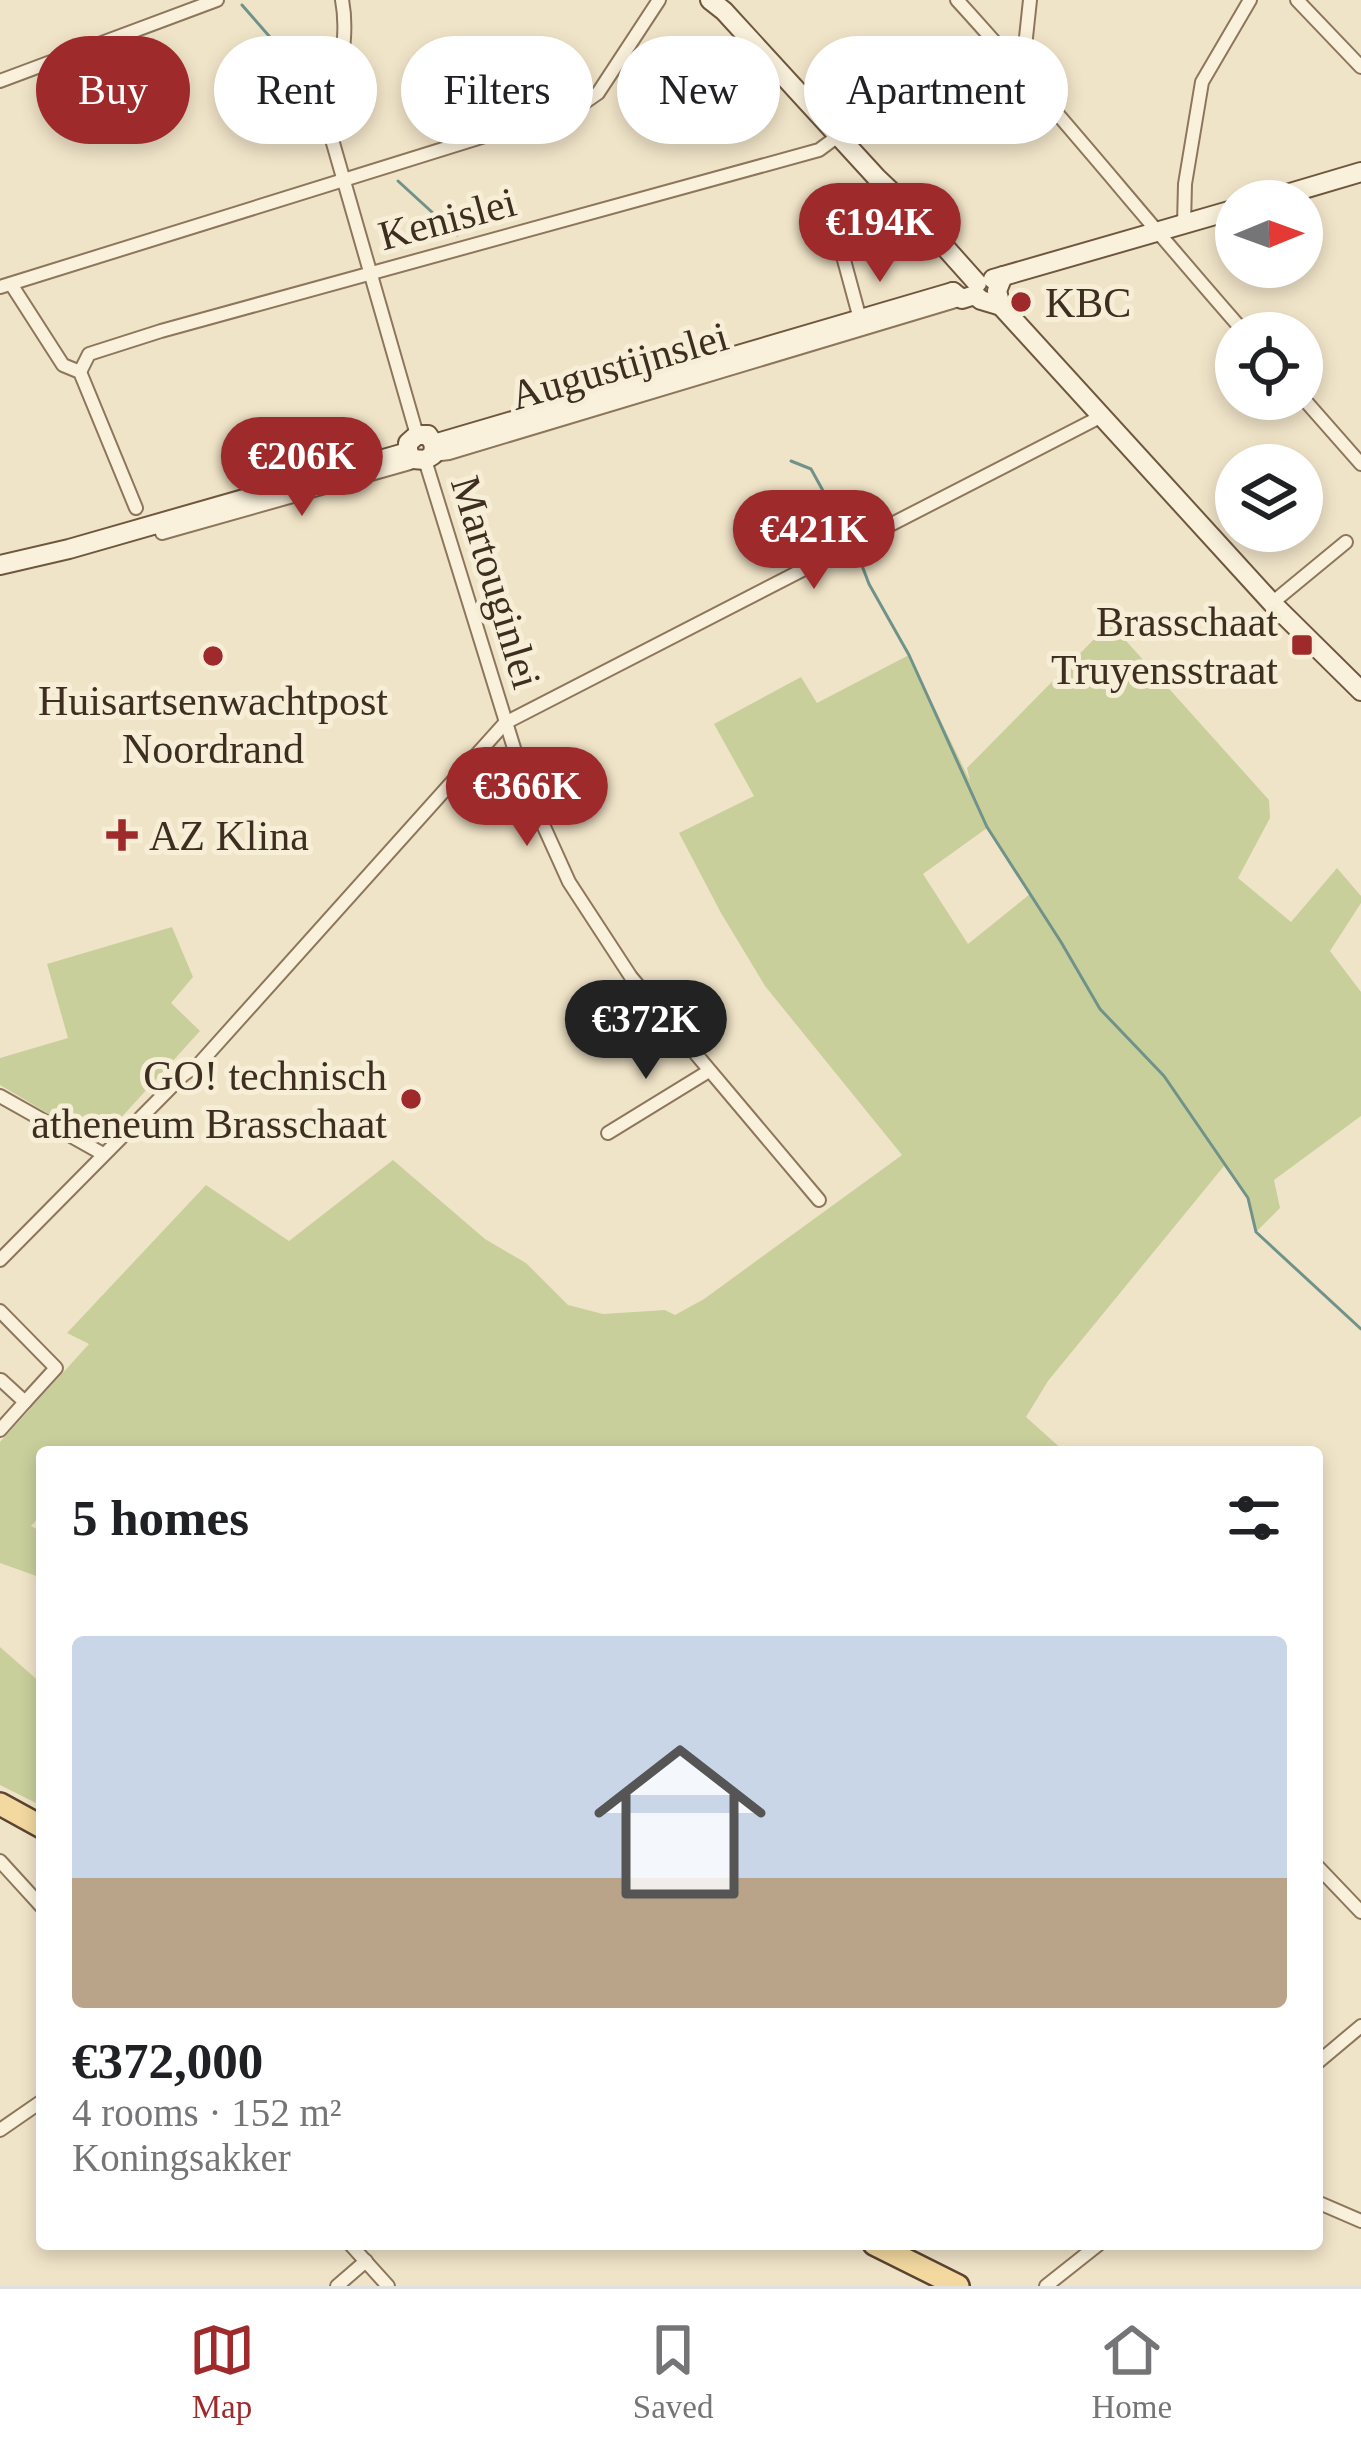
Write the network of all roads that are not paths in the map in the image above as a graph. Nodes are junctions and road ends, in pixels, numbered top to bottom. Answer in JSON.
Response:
{"nodes":[{"id":1,"x":218,"y":0,"type":"edge"},
{"id":2,"x":341,"y":0,"type":"edge"},
{"id":3,"x":658,"y":0,"type":"edge"},
{"id":4,"x":710,"y":0,"type":"edge"},
{"id":5,"x":957,"y":0,"type":"edge"},
{"id":6,"x":1030,"y":0,"type":"edge"},
{"id":7,"x":1250,"y":0,"type":"edge"},
{"id":8,"x":1297,"y":0,"type":"edge"},
{"id":9,"x":990,"y":36,"type":"edge"},
{"id":10,"x":1026,"y":36,"type":"edge"},
{"id":11,"x":1361,"y":67,"type":"edge"},
{"id":12,"x":0,"y":82,"type":"edge"},
{"id":13,"x":804,"y":98,"type":"edge"},
{"id":14,"x":1068,"y":127,"type":"edge"},
{"id":15,"x":827,"y":144,"type":"edge"},
{"id":16,"x":845,"y":144,"type":"edge"},
{"id":17,"x":1361,"y":172,"type":"edge"},
{"id":18,"x":877,"y":178,"type":"junction"},
{"id":19,"x":344,"y":180,"type":"junction"},
{"id":20,"x":1323,"y":183,"type":"edge"},
{"id":21,"x":895,"y":202,"type":"junction"},
{"id":22,"x":1215,"y":215,"type":"edge"},
{"id":23,"x":1184,"y":224,"type":"junction"},
{"id":24,"x":1156,"y":232,"type":"junction"},
{"id":25,"x":370,"y":273,"type":"junction"},
{"id":26,"x":1003,"y":276,"type":"junction"},
{"id":27,"x":5,"y":285,"type":"edge"},
{"id":28,"x":965,"y":287,"type":"junction"},
{"id":29,"x":1001,"y":306,"type":"junction"},
{"id":30,"x":1226,"y":312,"type":"edge"},
{"id":31,"x":860,"y":319,"type":"junction"},
{"id":32,"x":80,"y":372,"type":"junction"},
{"id":33,"x":1100,"y":417,"type":"junction"},
{"id":34,"x":1322,"y":420,"type":"edge"},
{"id":35,"x":422,"y":451,"type":"junction"},
{"id":36,"x":1361,"y":464,"type":"edge"},
{"id":37,"x":136,"y":508,"type":"dead end"},
{"id":38,"x":1346,"y":542,"type":"dead end"},
{"id":39,"x":69,"y":549,"type":"junction"},
{"id":40,"x":0,"y":565,"type":"edge"},
{"id":41,"x":0,"y":576,"type":"edge"},
{"id":42,"x":1272,"y":603,"type":"junction"},
{"id":43,"x":1361,"y":691,"type":"edge"},
{"id":44,"x":505,"y":723,"type":"junction"},
{"id":45,"x":709,"y":1071,"type":"junction"},
{"id":46,"x":0,"y":1096,"type":"edge"},
{"id":47,"x":608,"y":1132,"type":"dead end"},
{"id":48,"x":104,"y":1154,"type":"junction"},
{"id":49,"x":819,"y":1200,"type":"dead end"},
{"id":50,"x":0,"y":1260,"type":"edge"},
{"id":51,"x":0,"y":1311,"type":"edge"},
{"id":52,"x":1,"y":1381,"type":"edge"},
{"id":53,"x":25,"y":1402,"type":"junction"},
{"id":54,"x":0,"y":1430,"type":"edge"},
{"id":55,"x":0,"y":1804,"type":"edge"},
{"id":56,"x":36,"y":1824,"type":"edge"},
{"id":57,"x":0,"y":1861,"type":"edge"},
{"id":58,"x":1323,"y":1872,"type":"edge"},
{"id":59,"x":36,"y":1900,"type":"edge"},
{"id":60,"x":1361,"y":1912,"type":"edge"},
{"id":61,"x":1361,"y":2026,"type":"edge"},
{"id":62,"x":1323,"y":2058,"type":"edge"},
{"id":63,"x":36,"y":2105,"type":"edge"},
{"id":64,"x":0,"y":2128,"type":"edge"},
{"id":65,"x":1323,"y":2204,"type":"edge"},
{"id":66,"x":1361,"y":2221,"type":"edge"},
{"id":67,"x":356,"y":2250,"type":"edge"},
{"id":68,"x":886,"y":2250,"type":"edge"},
{"id":69,"x":1091,"y":2250,"type":"edge"},
{"id":70,"x":366,"y":2261,"type":"junction"},
{"id":71,"x":337,"y":2286,"type":"edge"},
{"id":72,"x":388,"y":2286,"type":"edge"},
{"id":73,"x":958,"y":2286,"type":"edge"},
{"id":74,"x":1046,"y":2286,"type":"edge"}],
"edges":[{"from":1,"to":12,"type":"street"},
{"from":2,"to":19,"type":"street","name":"Martouginlei"},
{"from":3,"to":19,"type":"street"},
{"from":4,"to":13,"type":"street"},
{"from":5,"to":9,"type":"street"},
{"from":6,"to":10,"type":"street"},
{"from":7,"to":23,"type":"street"},
{"from":8,"to":11,"type":"street"},
{"from":14,"to":24,"type":"street"},
{"from":15,"to":25,"type":"street","name":"Kenislei"},
{"from":16,"to":18,"type":"street"},
{"from":17,"to":20,"type":"street"},
{"from":18,"to":21,"type":"street"},
{"from":18,"to":28,"type":"street"},
{"from":19,"to":25,"type":"street","name":"Martouginlei"},
{"from":19,"to":27,"type":"street"},
{"from":21,"to":28,"type":"street"},
{"from":21,"to":31,"type":"street"},
{"from":22,"to":23,"type":"street"},
{"from":23,"to":24,"type":"street"},
{"from":24,"to":26,"type":"street"},
{"from":24,"to":30,"type":"street"},
{"from":25,"to":32,"type":"street","name":"Kenislei"},
{"from":25,"to":35,"type":"street","name":"Martouginlei"},
{"from":26,"to":28,"type":"street"},
{"from":26,"to":29,"type":"street"},
{"from":27,"to":32,"type":"street"},
{"from":28,"to":29,"type":"street"},
{"from":28,"to":31,"type":"street","name":"Augustijnslei"},
{"from":28,"to":35,"type":"street","name":"Augustijnslei"},
{"from":29,"to":33,"type":"street"},
{"from":31,"to":35,"type":"street","name":"Augustijnslei"},
{"from":32,"to":37,"type":"street"},
{"from":33,"to":42,"type":"street"},
{"from":33,"to":44,"type":"street"},
{"from":34,"to":36,"type":"street"},
{"from":35,"to":39,"type":"street","name":"Augustijnslei"},
{"from":35,"to":44,"type":"street","name":"Martouginlei"},
{"from":38,"to":42,"type":"street"},
{"from":39,"to":40,"type":"street","name":"Augustijnslei"},
{"from":39,"to":41,"type":"street","name":"Augustijnslei"},
{"from":42,"to":43,"type":"street"},
{"from":44,"to":45,"type":"street","name":"Martouginlei"},
{"from":44,"to":48,"type":"street"},
{"from":45,"to":47,"type":"street"},
{"from":45,"to":49,"type":"street","name":"Martouginlei"},
{"from":46,"to":48,"type":"street"},
{"from":48,"to":50,"type":"street"},
{"from":51,"to":53,"type":"street"},
{"from":52,"to":53,"type":"street"},
{"from":53,"to":54,"type":"street"},
{"from":55,"to":56,"type":"main road"},
{"from":57,"to":59,"type":"street"},
{"from":58,"to":60,"type":"street"},
{"from":61,"to":62,"type":"street"},
{"from":63,"to":64,"type":"street"},
{"from":65,"to":66,"type":"street"},
{"from":67,"to":70,"type":"street"},
{"from":68,"to":73,"type":"main road"},
{"from":69,"to":74,"type":"street"},
{"from":70,"to":71,"type":"street"},
{"from":70,"to":72,"type":"street"}]}
